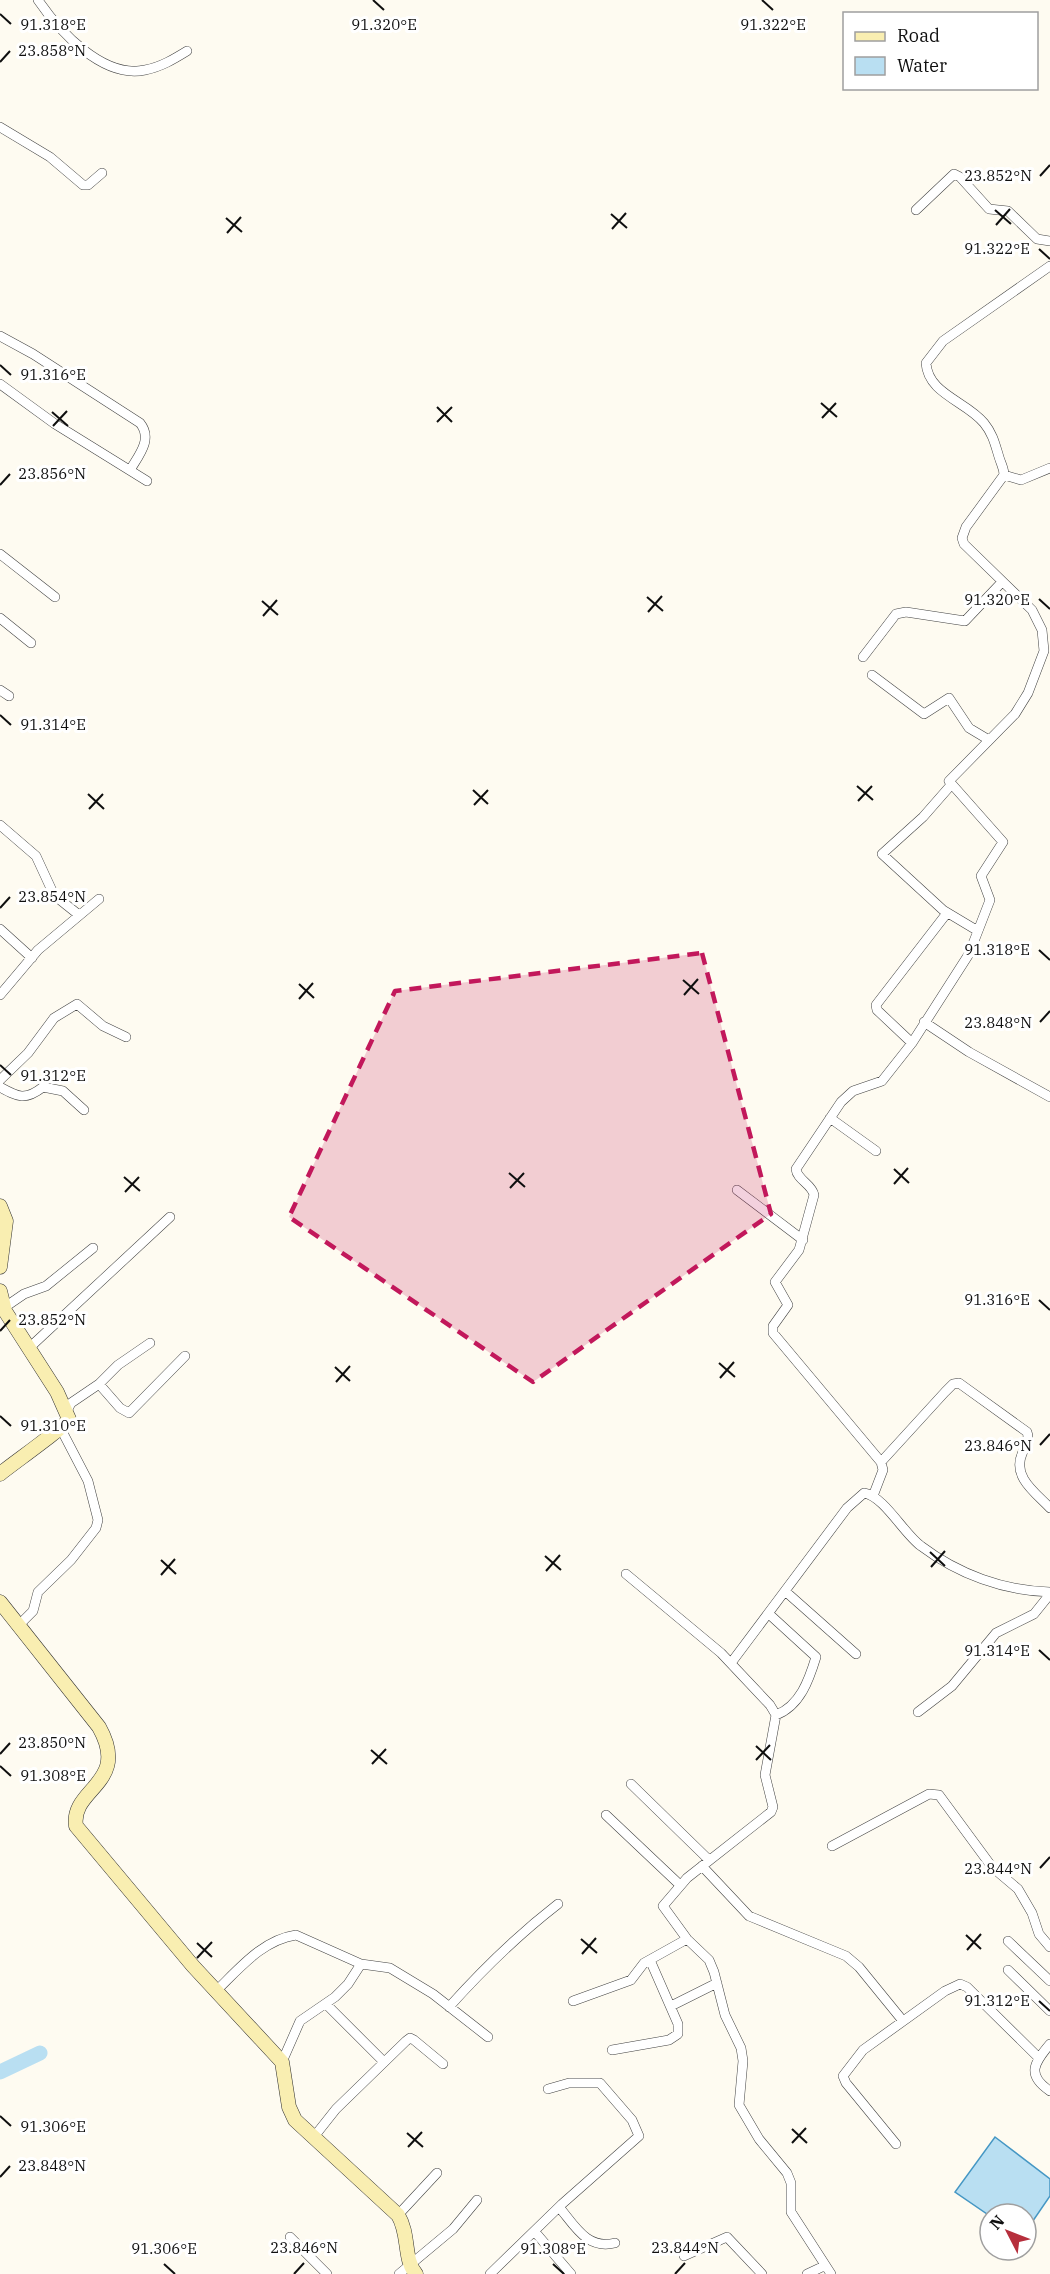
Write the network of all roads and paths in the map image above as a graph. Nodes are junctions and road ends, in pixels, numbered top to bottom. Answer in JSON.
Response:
{"nodes":[{"id":1,"x":38,"y":0,"type":"edge"},
{"id":2,"x":187,"y":51,"type":"dead end"},
{"id":3,"x":0,"y":127,"type":"edge"},
{"id":4,"x":102,"y":173,"type":"dead end"},
{"id":5,"x":916,"y":210,"type":"dead end"},
{"id":6,"x":1050,"y":241,"type":"edge"},
{"id":7,"x":1050,"y":266,"type":"edge"},
{"id":8,"x":0,"y":336,"type":"edge"},
{"id":9,"x":0,"y":384,"type":"edge"},
{"id":10,"x":1050,"y":468,"type":"edge"},
{"id":11,"x":130,"y":470,"type":"junction"},
{"id":12,"x":1004,"y":475,"type":"junction"},
{"id":13,"x":147,"y":481,"type":"dead end"},
{"id":14,"x":0,"y":554,"type":"edge"},
{"id":15,"x":1002,"y":582,"type":"junction"},
{"id":16,"x":55,"y":597,"type":"dead end"},
{"id":17,"x":0,"y":618,"type":"edge"},
{"id":18,"x":31,"y":643,"type":"dead end"},
{"id":19,"x":863,"y":657,"type":"dead end"},
{"id":20,"x":872,"y":675,"type":"dead end"},
{"id":21,"x":0,"y":690,"type":"edge"},
{"id":22,"x":9,"y":696,"type":"dead end"},
{"id":23,"x":989,"y":740,"type":"junction"},
{"id":24,"x":951,"y":785,"type":"junction"},
{"id":25,"x":0,"y":825,"type":"edge"},
{"id":26,"x":99,"y":899,"type":"dead end"},
{"id":27,"x":947,"y":913,"type":"junction"},
{"id":28,"x":79,"y":915,"type":"junction"},
{"id":29,"x":0,"y":929,"type":"edge"},
{"id":30,"x":978,"y":930,"type":"junction"},
{"id":31,"x":32,"y":958,"type":"junction"},
{"id":32,"x":0,"y":995,"type":"edge"},
{"id":33,"x":924,"y":1022,"type":"junction"},
{"id":34,"x":126,"y":1037,"type":"dead end"},
{"id":35,"x":912,"y":1043,"type":"junction"},
{"id":36,"x":0,"y":1080,"type":"edge"},
{"id":37,"x":0,"y":1087,"type":"edge"},
{"id":38,"x":1050,"y":1097,"type":"edge"},
{"id":39,"x":84,"y":1110,"type":"dead end"},
{"id":40,"x":830,"y":1118,"type":"junction"},
{"id":41,"x":876,"y":1151,"type":"dead end"},
{"id":42,"x":737,"y":1190,"type":"dead end"},
{"id":43,"x":0,"y":1206,"type":"edge"},
{"id":44,"x":170,"y":1217,"type":"dead end"},
{"id":45,"x":803,"y":1240,"type":"junction"},
{"id":46,"x":93,"y":1248,"type":"dead end"},
{"id":47,"x":0,"y":1267,"type":"edge"},
{"id":48,"x":0,"y":1291,"type":"edge"},
{"id":49,"x":5,"y":1307,"type":"junction"},
{"id":50,"x":150,"y":1343,"type":"dead end"},
{"id":51,"x":28,"y":1349,"type":"junction"},
{"id":52,"x":185,"y":1356,"type":"dead end"},
{"id":53,"x":99,"y":1384,"type":"junction"},
{"id":54,"x":67,"y":1411,"type":"junction"},
{"id":55,"x":65,"y":1425,"type":"junction"},
{"id":56,"x":881,"y":1462,"type":"junction"},
{"id":57,"x":0,"y":1474,"type":"edge"},
{"id":58,"x":873,"y":1497,"type":"junction"},
{"id":59,"x":1050,"y":1508,"type":"edge"},
{"id":60,"x":626,"y":1574,"type":"dead end"},
{"id":61,"x":785,"y":1591,"type":"junction"},
{"id":62,"x":1046,"y":1592,"type":"edge"},
{"id":63,"x":0,"y":1602,"type":"edge"},
{"id":64,"x":770,"y":1614,"type":"junction"},
{"id":65,"x":19,"y":1624,"type":"junction"},
{"id":66,"x":856,"y":1654,"type":"dead end"},
{"id":67,"x":731,"y":1663,"type":"junction"},
{"id":68,"x":918,"y":1712,"type":"dead end"},
{"id":69,"x":776,"y":1714,"type":"junction"},
{"id":70,"x":631,"y":1784,"type":"dead end"},
{"id":71,"x":606,"y":1815,"type":"dead end"},
{"id":72,"x":832,"y":1846,"type":"dead end"},
{"id":73,"x":705,"y":1863,"type":"junction"},
{"id":74,"x":680,"y":1885,"type":"junction"},
{"id":75,"x":558,"y":1904,"type":"dead end"},
{"id":76,"x":687,"y":1939,"type":"junction"},
{"id":77,"x":1008,"y":1941,"type":"dead end"},
{"id":78,"x":1050,"y":1947,"type":"edge"},
{"id":79,"x":650,"y":1960,"type":"junction"},
{"id":80,"x":361,"y":1964,"type":"junction"},
{"id":81,"x":1008,"y":1970,"type":"dead end"},
{"id":82,"x":1050,"y":1981,"type":"edge"},
{"id":83,"x":717,"y":1983,"type":"junction"},
{"id":84,"x":215,"y":1992,"type":"junction"},
{"id":85,"x":573,"y":2001,"type":"dead end"},
{"id":86,"x":326,"y":2004,"type":"junction"},
{"id":87,"x":449,"y":2007,"type":"junction"},
{"id":88,"x":670,"y":2007,"type":"junction"},
{"id":89,"x":1050,"y":2011,"type":"edge"},
{"id":90,"x":903,"y":2021,"type":"junction"},
{"id":91,"x":488,"y":2037,"type":"dead end"},
{"id":92,"x":1050,"y":2044,"type":"edge"},
{"id":93,"x":612,"y":2050,"type":"dead end"},
{"id":94,"x":1039,"y":2058,"type":"junction"},
{"id":95,"x":282,"y":2062,"type":"junction"},
{"id":96,"x":384,"y":2062,"type":"junction"},
{"id":97,"x":443,"y":2064,"type":"dead end"},
{"id":98,"x":548,"y":2089,"type":"dead end"},
{"id":99,"x":1050,"y":2091,"type":"edge"},
{"id":100,"x":313,"y":2138,"type":"junction"},
{"id":101,"x":896,"y":2144,"type":"dead end"},
{"id":102,"x":436,"y":2173,"type":"dead end"},
{"id":103,"x":477,"y":2200,"type":"dead end"},
{"id":104,"x":559,"y":2207,"type":"junction"},
{"id":105,"x":398,"y":2215,"type":"junction"},
{"id":106,"x":535,"y":2232,"type":"junction"},
{"id":107,"x":290,"y":2237,"type":"dead end"},
{"id":108,"x":615,"y":2243,"type":"dead end"},
{"id":109,"x":684,"y":2256,"type":"dead end"},
{"id":110,"x":827,"y":2270,"type":"edge"},
{"id":111,"x":408,"y":2271,"type":"edge"},
{"id":112,"x":327,"y":2274,"type":"edge"},
{"id":113,"x":490,"y":2274,"type":"edge"},
{"id":114,"x":572,"y":2274,"type":"edge"},
{"id":115,"x":762,"y":2274,"type":"edge"},
{"id":116,"x":807,"y":2274,"type":"edge"}],
"edges":[{"from":1,"to":2,"type":"street"},
{"from":3,"to":4,"type":"street"},
{"from":5,"to":6,"type":"street"},
{"from":7,"to":12,"type":"street"},
{"from":8,"to":11,"type":"street"},
{"from":9,"to":11,"type":"street"},
{"from":10,"to":12,"type":"street"},
{"from":11,"to":13,"type":"street"},
{"from":12,"to":15,"type":"street"},
{"from":14,"to":16,"type":"street"},
{"from":15,"to":19,"type":"street"},
{"from":15,"to":23,"type":"street"},
{"from":17,"to":18,"type":"street"},
{"from":20,"to":23,"type":"street"},
{"from":21,"to":22,"type":"street"},
{"from":23,"to":24,"type":"street"},
{"from":24,"to":27,"type":"street"},
{"from":24,"to":30,"type":"street"},
{"from":25,"to":28,"type":"street"},
{"from":26,"to":28,"type":"street"},
{"from":27,"to":30,"type":"street"},
{"from":27,"to":35,"type":"street"},
{"from":28,"to":31,"type":"street"},
{"from":29,"to":31,"type":"street"},
{"from":30,"to":33,"type":"street"},
{"from":31,"to":32,"type":"street"},
{"from":33,"to":35,"type":"street"},
{"from":33,"to":38,"type":"street"},
{"from":34,"to":36,"type":"street"},
{"from":35,"to":40,"type":"street"},
{"from":37,"to":39,"type":"street"},
{"from":40,"to":41,"type":"street"},
{"from":40,"to":45,"type":"street"},
{"from":42,"to":45,"type":"street"},
{"from":43,"to":47,"type":"street"},
{"from":44,"to":51,"type":"street"},
{"from":45,"to":56,"type":"street"},
{"from":46,"to":49,"type":"street"},
{"from":48,"to":49,"type":"street"},
{"from":49,"to":51,"type":"street"},
{"from":50,"to":53,"type":"street"},
{"from":51,"to":54,"type":"street"},
{"from":52,"to":53,"type":"street"},
{"from":53,"to":54,"type":"street"},
{"from":54,"to":55,"type":"street"},
{"from":55,"to":57,"type":"street"},
{"from":55,"to":65,"type":"street"},
{"from":56,"to":58,"type":"street"},
{"from":56,"to":59,"type":"street"},
{"from":58,"to":61,"type":"street"},
{"from":58,"to":62,"type":"street"},
{"from":60,"to":67,"type":"street"},
{"from":61,"to":64,"type":"street"},
{"from":61,"to":66,"type":"street"},
{"from":62,"to":68,"type":"street"},
{"from":63,"to":65,"type":"street"},
{"from":64,"to":67,"type":"street"},
{"from":64,"to":69,"type":"street"},
{"from":65,"to":84,"type":"street"},
{"from":67,"to":69,"type":"street"},
{"from":69,"to":73,"type":"street"},
{"from":70,"to":73,"type":"street"},
{"from":71,"to":74,"type":"street"},
{"from":72,"to":78,"type":"street"},
{"from":73,"to":74,"type":"street"},
{"from":73,"to":90,"type":"street"},
{"from":74,"to":76,"type":"street"},
{"from":75,"to":87,"type":"street"},
{"from":76,"to":79,"type":"street"},
{"from":76,"to":83,"type":"street"},
{"from":77,"to":82,"type":"street"},
{"from":79,"to":85,"type":"street"},
{"from":79,"to":88,"type":"street"},
{"from":80,"to":84,"type":"street"},
{"from":80,"to":86,"type":"street"},
{"from":80,"to":87,"type":"street"},
{"from":81,"to":89,"type":"street"},
{"from":83,"to":88,"type":"street"},
{"from":83,"to":110,"type":"street"},
{"from":84,"to":95,"type":"street"},
{"from":86,"to":95,"type":"street"},
{"from":86,"to":96,"type":"street"},
{"from":87,"to":91,"type":"street"},
{"from":88,"to":93,"type":"street"},
{"from":90,"to":94,"type":"street"},
{"from":90,"to":101,"type":"street"},
{"from":92,"to":94,"type":"street"},
{"from":94,"to":99,"type":"street"},
{"from":95,"to":100,"type":"street"},
{"from":96,"to":97,"type":"street"},
{"from":96,"to":100,"type":"street"},
{"from":98,"to":104,"type":"street"},
{"from":100,"to":105,"type":"street"},
{"from":102,"to":105,"type":"street"},
{"from":103,"to":111,"type":"street"},
{"from":104,"to":106,"type":"street"},
{"from":104,"to":108,"type":"street"},
{"from":105,"to":111,"type":"street"},
{"from":106,"to":113,"type":"street"},
{"from":106,"to":114,"type":"street"},
{"from":107,"to":112,"type":"street"},
{"from":109,"to":115,"type":"street"},
{"from":110,"to":116,"type":"street"}]}
